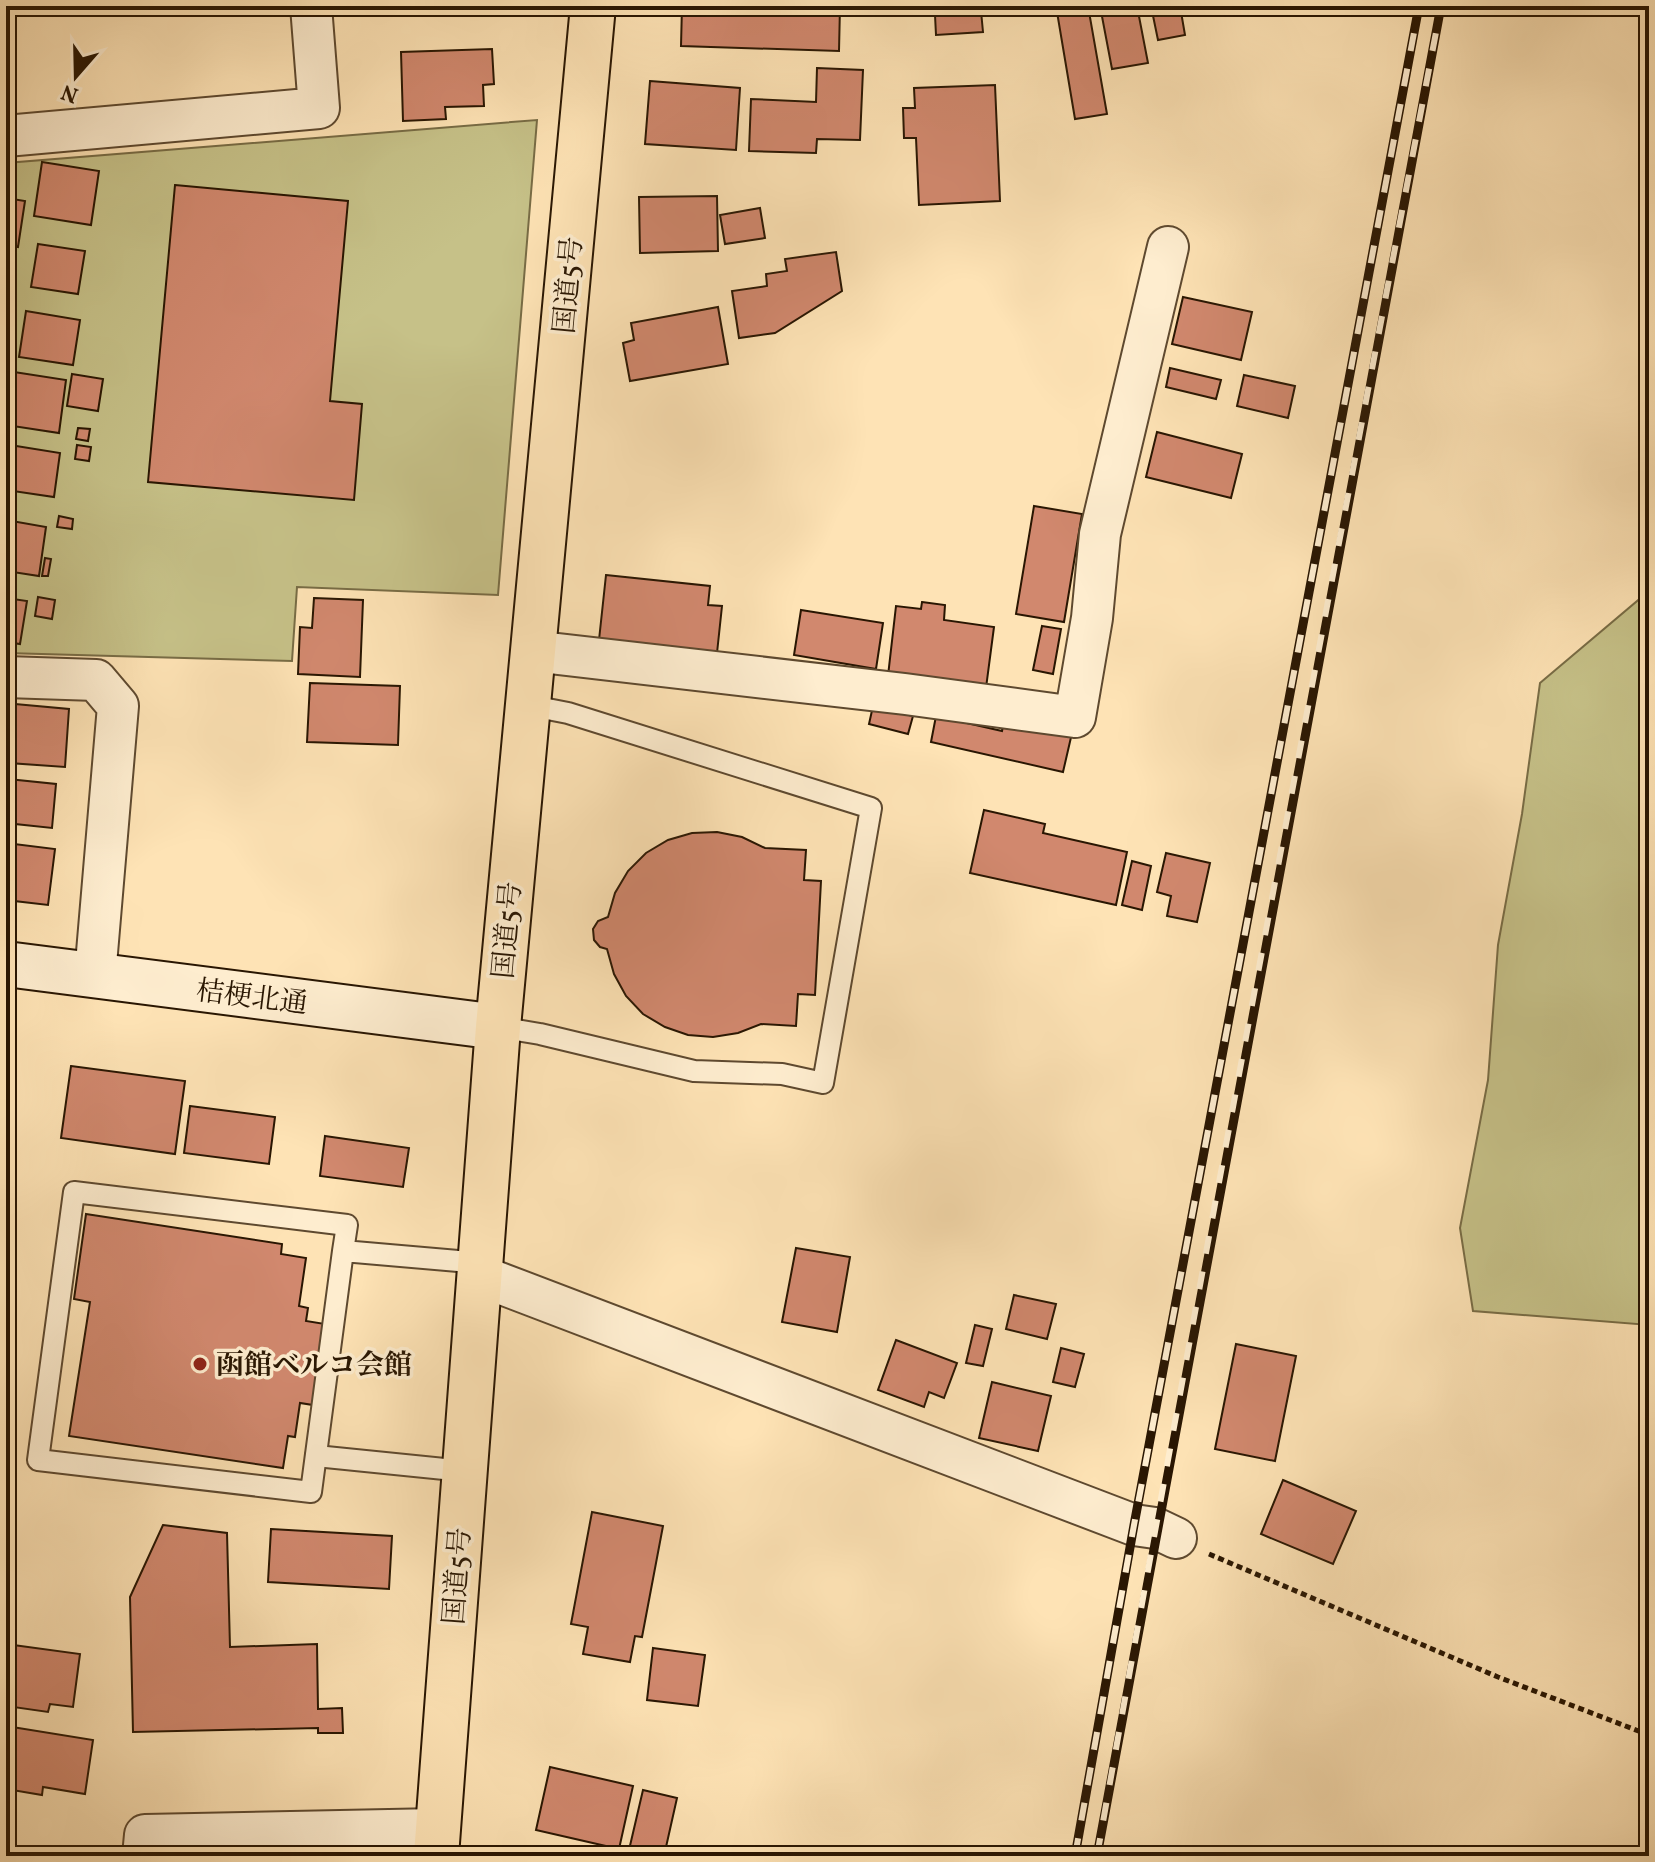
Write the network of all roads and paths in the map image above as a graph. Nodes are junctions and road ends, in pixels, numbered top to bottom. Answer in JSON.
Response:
{"nodes":[{"id":1,"x":311,"y":6,"type":"edge"},
{"id":2,"x":593,"y":6,"type":"edge"},
{"id":3,"x":6,"y":136,"type":"edge"},
{"id":4,"x":1168,"y":247,"type":"dead end"},
{"id":5,"x":532,"y":651,"type":"junction"},
{"id":6,"x":6,"y":677,"type":"edge"},
{"id":7,"x":527,"y":705,"type":"junction"},
{"id":8,"x":6,"y":964,"type":"edge"},
{"id":9,"x":95,"y":976,"type":"junction"},
{"id":10,"x":498,"y":1027,"type":"junction"},
{"id":11,"x":343,"y":1251,"type":"junction"},
{"id":12,"x":481,"y":1269,"type":"junction"},
{"id":13,"x":316,"y":1456,"type":"junction"},
{"id":14,"x":464,"y":1471,"type":"junction"},
{"id":15,"x":1176,"y":1538,"type":"joint"},
{"id":16,"x":1649,"y":1735,"type":"edge"},
{"id":17,"x":437,"y":1843,"type":"edge"},
{"id":18,"x":143,"y":1856,"type":"edge"}],
"edges":[{"from":1,"to":3,"type":"street"},
{"from":2,"to":5,"type":"highway","name":"国道5号"},
{"from":4,"to":5,"type":"street"},
{"from":5,"to":7,"type":"highway","name":"国道5号"},
{"from":6,"to":9,"type":"street"},
{"from":7,"to":10,"type":"highway","name":"国道5号"},
{"from":7,"to":10,"type":"lane"},
{"from":8,"to":9,"type":"street","name":"桔梗北通"},
{"from":9,"to":10,"type":"street","name":"桔梗北通"},
{"from":10,"to":12,"type":"highway","name":"国道5号"},
{"from":11,"to":12,"type":"lane"},
{"from":11,"to":13,"type":"lane"},
{"from":11,"to":13,"type":"lane"},
{"from":12,"to":14,"type":"highway","name":"国道5号"},
{"from":12,"to":15,"type":"street"},
{"from":13,"to":14,"type":"lane"},
{"from":14,"to":17,"type":"highway","name":"国道5号"},
{"from":15,"to":16,"type":"path"},
{"from":17,"to":18,"type":"street"}]}
